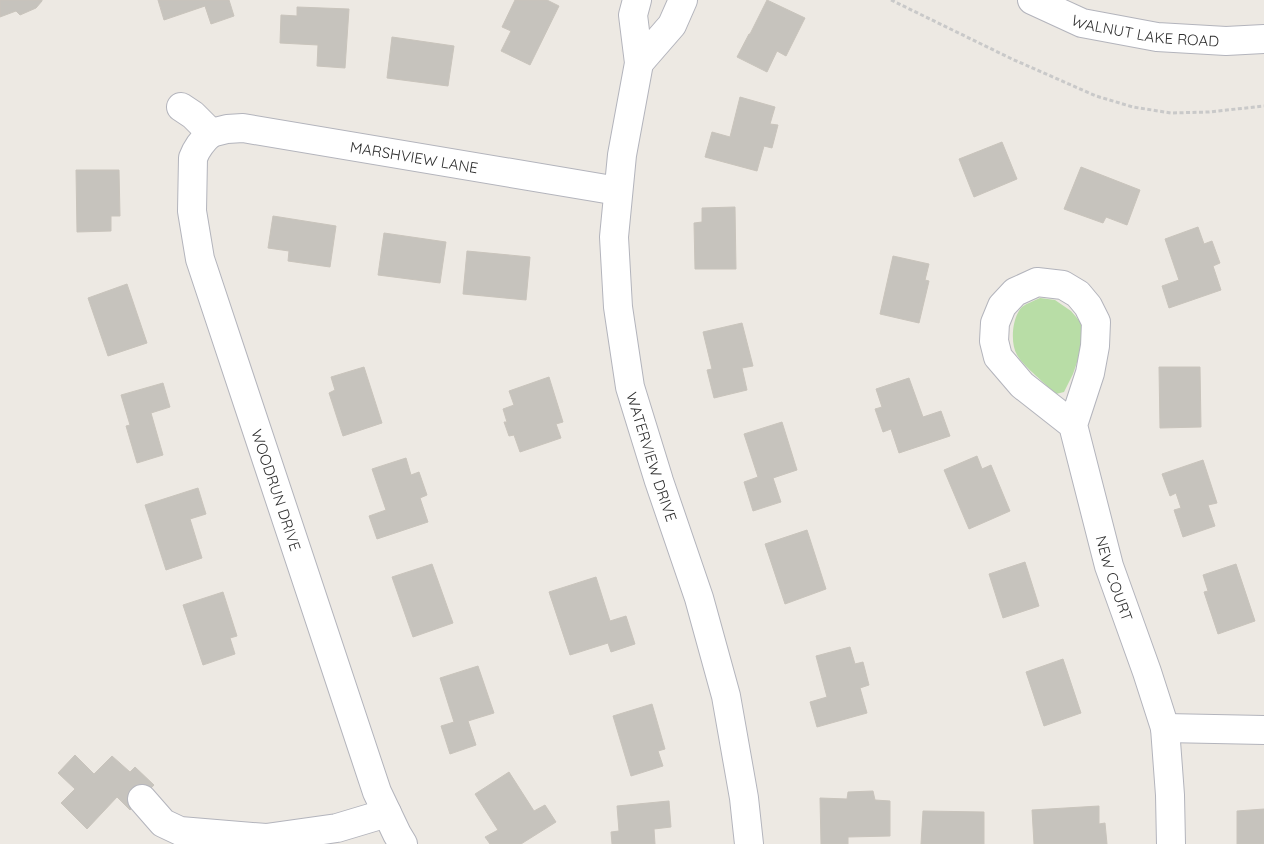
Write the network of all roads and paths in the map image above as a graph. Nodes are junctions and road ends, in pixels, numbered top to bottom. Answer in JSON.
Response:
{"nodes":[{"id":1,"x":637,"y":0,"type":"edge"},
{"id":2,"x":683,"y":0,"type":"edge"},
{"id":3,"x":891,"y":0,"type":"edge"},
{"id":4,"x":1032,"y":0,"type":"edge"},
{"id":5,"x":1264,"y":39,"type":"edge"},
{"id":6,"x":639,"y":63,"type":"junction"},
{"id":7,"x":1264,"y":106,"type":"edge"},
{"id":8,"x":181,"y":107,"type":"dead end"},
{"id":9,"x":211,"y":132,"type":"junction"},
{"id":10,"x":618,"y":191,"type":"junction"},
{"id":11,"x":1073,"y":425,"type":"junction"},
{"id":12,"x":1165,"y":728,"type":"junction"},
{"id":13,"x":1264,"y":730,"type":"edge"},
{"id":14,"x":142,"y":799,"type":"dead end"},
{"id":15,"x":387,"y":813,"type":"junction"},
{"id":16,"x":403,"y":844,"type":"edge"},
{"id":17,"x":749,"y":844,"type":"edge"},
{"id":18,"x":1171,"y":844,"type":"edge"}],
"edges":[{"from":1,"to":6,"type":"street","name":"WATERVIEW DRIVE"},
{"from":2,"to":6,"type":"street"},
{"from":3,"to":7,"type":"path"},
{"from":4,"to":5,"type":"street","name":"WALNUT LAKE ROAD"},
{"from":6,"to":10,"type":"street","name":"WATERVIEW DRIVE"},
{"from":8,"to":9,"type":"street"},
{"from":9,"to":10,"type":"street","name":"MARSHVIEW LANE"},
{"from":9,"to":15,"type":"street","name":"WOODRUN DRIVE"},
{"from":10,"to":17,"type":"street","name":"WATERVIEW DRIVE"},
{"from":11,"to":11,"type":"street"},
{"from":11,"to":12,"type":"street","name":"NEW COURT"},
{"from":12,"to":13,"type":"street"},
{"from":12,"to":18,"type":"street","name":"NEW COURT"},
{"from":14,"to":15,"type":"street"},
{"from":15,"to":16,"type":"street","name":"WOODRUN DRIVE"}]}
